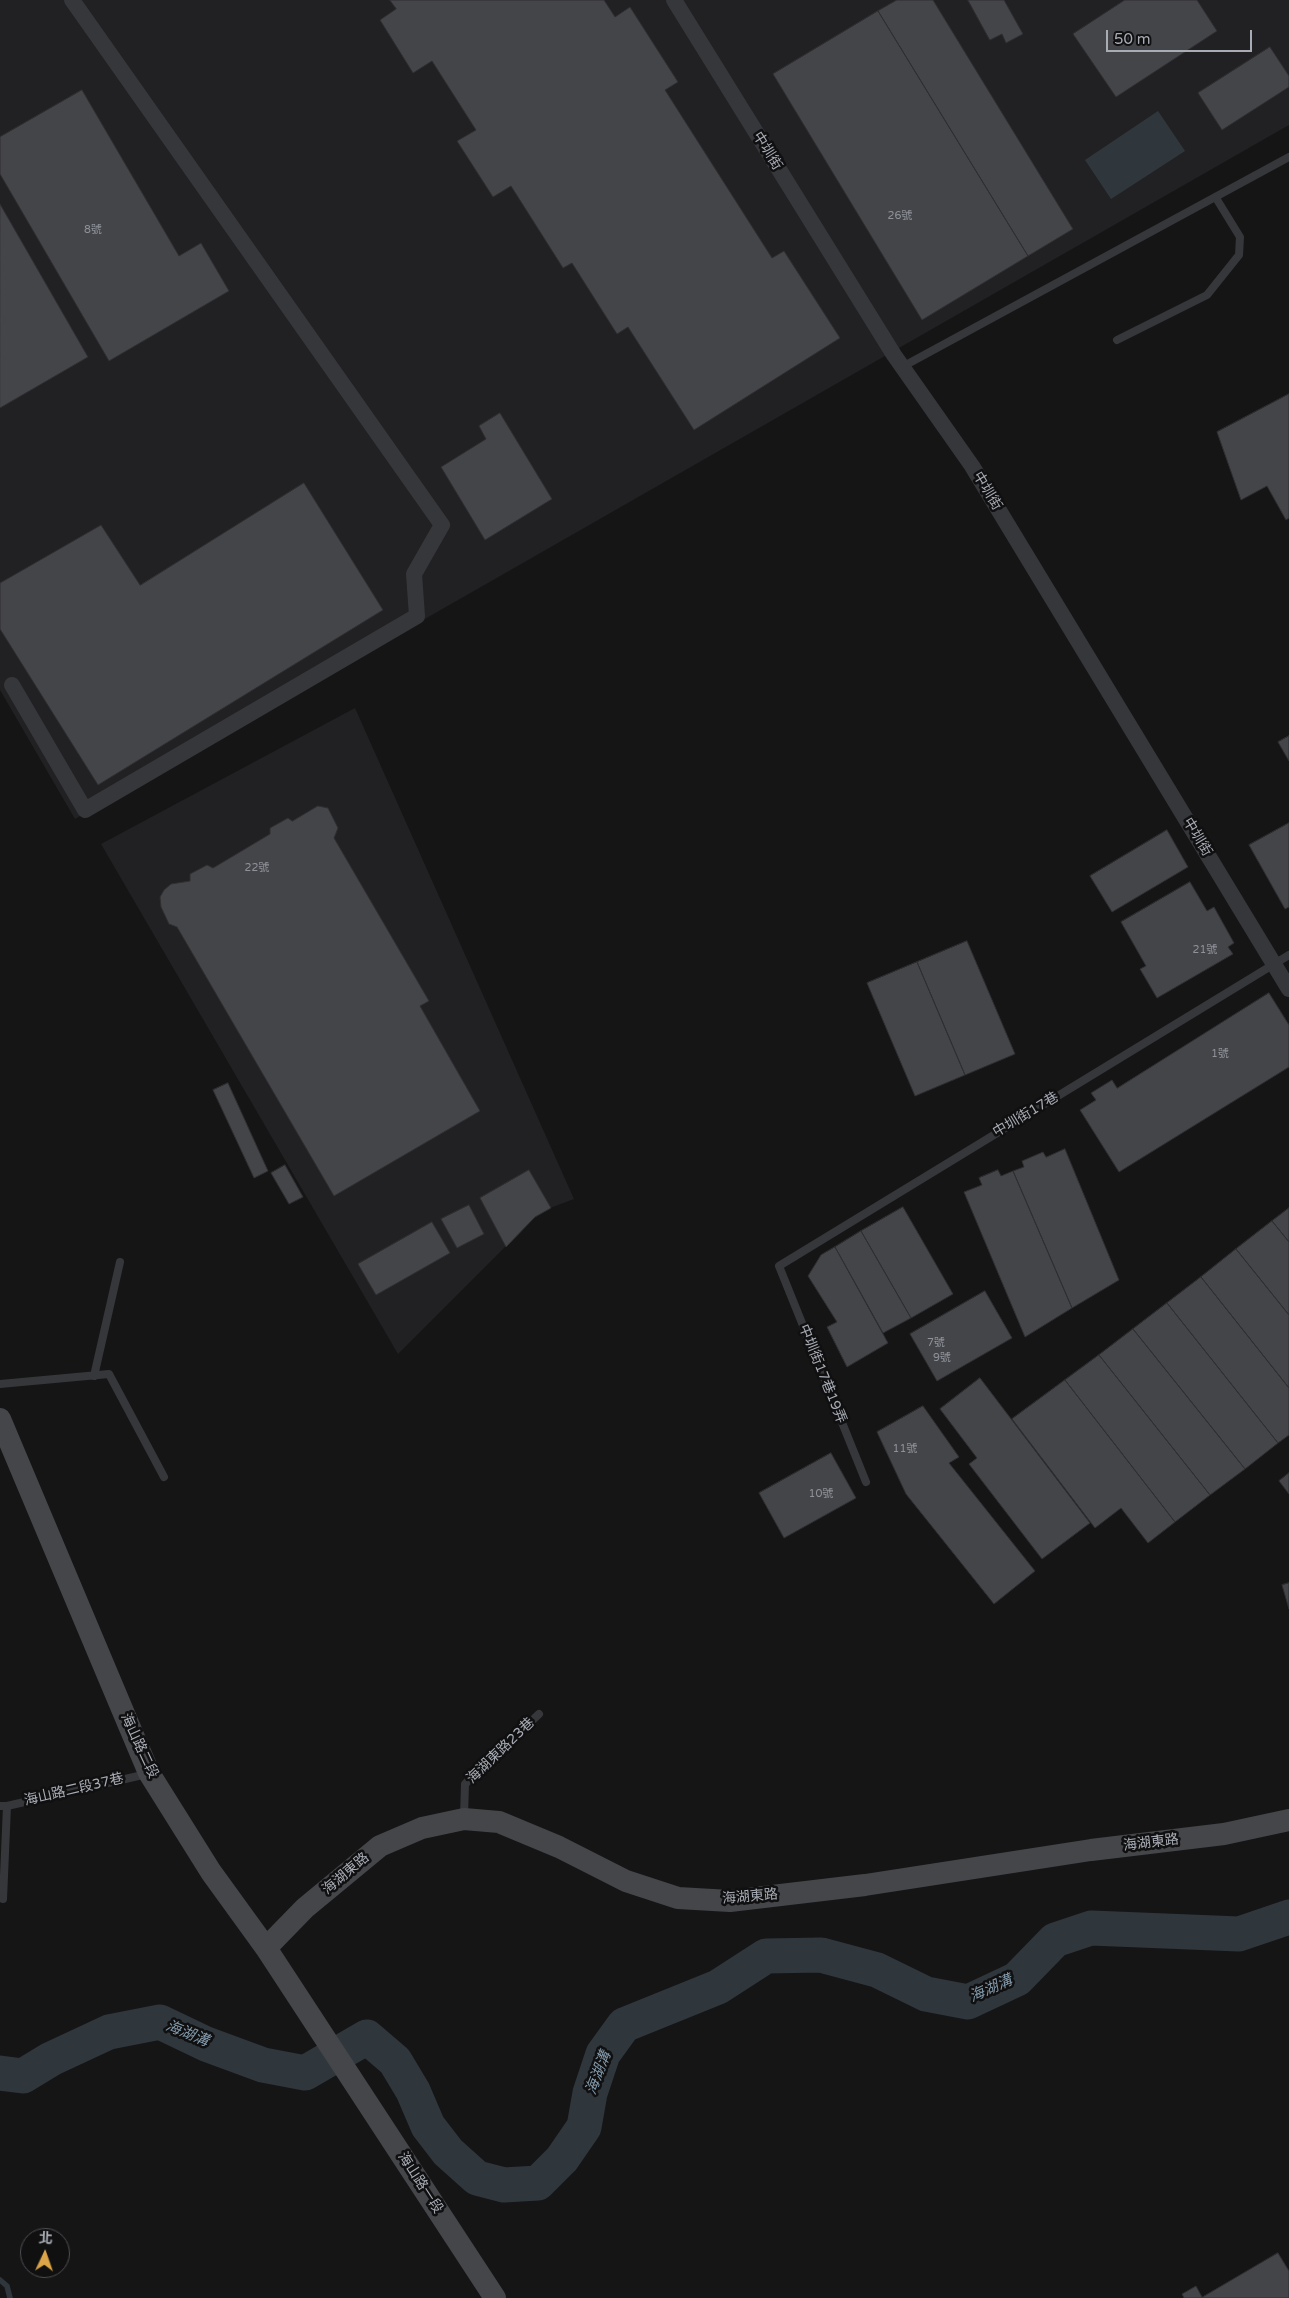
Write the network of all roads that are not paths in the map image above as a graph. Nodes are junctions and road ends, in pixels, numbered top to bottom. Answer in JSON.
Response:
{"nodes":[{"id":1,"x":72,"y":0,"type":"edge"},
{"id":2,"x":674,"y":0,"type":"edge"},
{"id":3,"x":1289,"y":157,"type":"edge"},
{"id":4,"x":1216,"y":198,"type":"junction"},
{"id":5,"x":1117,"y":340,"type":"dead end"},
{"id":6,"x":902,"y":367,"type":"junction"},
{"id":7,"x":12,"y":686,"type":"dead end"},
{"id":8,"x":1289,"y":955,"type":"edge"},
{"id":9,"x":1274,"y":965,"type":"junction"},
{"id":10,"x":1289,"y":989,"type":"edge"},
{"id":11,"x":120,"y":1262,"type":"dead end"},
{"id":12,"x":779,"y":1266,"type":"joint"},
{"id":13,"x":94,"y":1376,"type":"junction"},
{"id":14,"x":0,"y":1384,"type":"edge"},
{"id":15,"x":0,"y":1419,"type":"edge"},
{"id":16,"x":164,"y":1477,"type":"dead end"},
{"id":17,"x":866,"y":1482,"type":"dead end"},
{"id":18,"x":539,"y":1714,"type":"dead end"},
{"id":19,"x":149,"y":1773,"type":"junction"},
{"id":20,"x":4,"y":1806,"type":"edge"},
{"id":21,"x":464,"y":1819,"type":"junction"},
{"id":22,"x":1289,"y":1820,"type":"edge"},
{"id":23,"x":3,"y":1898,"type":"dead end"},
{"id":24,"x":266,"y":1948,"type":"junction"},
{"id":25,"x":329,"y":2044,"type":"joint"},
{"id":26,"x":495,"y":2298,"type":"edge"}],
"edges":[{"from":1,"to":7,"type":"street"},
{"from":2,"to":6,"type":"street","name":"中圳街"},
{"from":3,"to":4,"type":"lane"},
{"from":4,"to":5,"type":"lane"},
{"from":4,"to":6,"type":"lane"},
{"from":6,"to":9,"type":"street","name":"中圳街"},
{"from":8,"to":9,"type":"lane","name":"中圳街17巷"},
{"from":9,"to":10,"type":"street","name":"中圳街"},
{"from":9,"to":12,"type":"lane","name":"中圳街17巷"},
{"from":11,"to":13,"type":"lane"},
{"from":12,"to":17,"type":"lane","name":"中圳街17巷19弄"},
{"from":13,"to":14,"type":"lane"},
{"from":13,"to":16,"type":"lane"},
{"from":15,"to":19,"type":"street","name":"海山路二段"},
{"from":18,"to":21,"type":"lane","name":"海湖東路23巷"},
{"from":19,"to":20,"type":"lane","name":"海山路二段37巷"},
{"from":19,"to":24,"type":"street","name":"海山路二段"},
{"from":20,"to":23,"type":"lane"},
{"from":21,"to":22,"type":"street","name":"海湖東路"},
{"from":21,"to":24,"type":"street","name":"海湖東路"},
{"from":24,"to":25,"type":"street","name":"海山路二段"},
{"from":25,"to":26,"type":"street","name":"海山路一段"}]}
